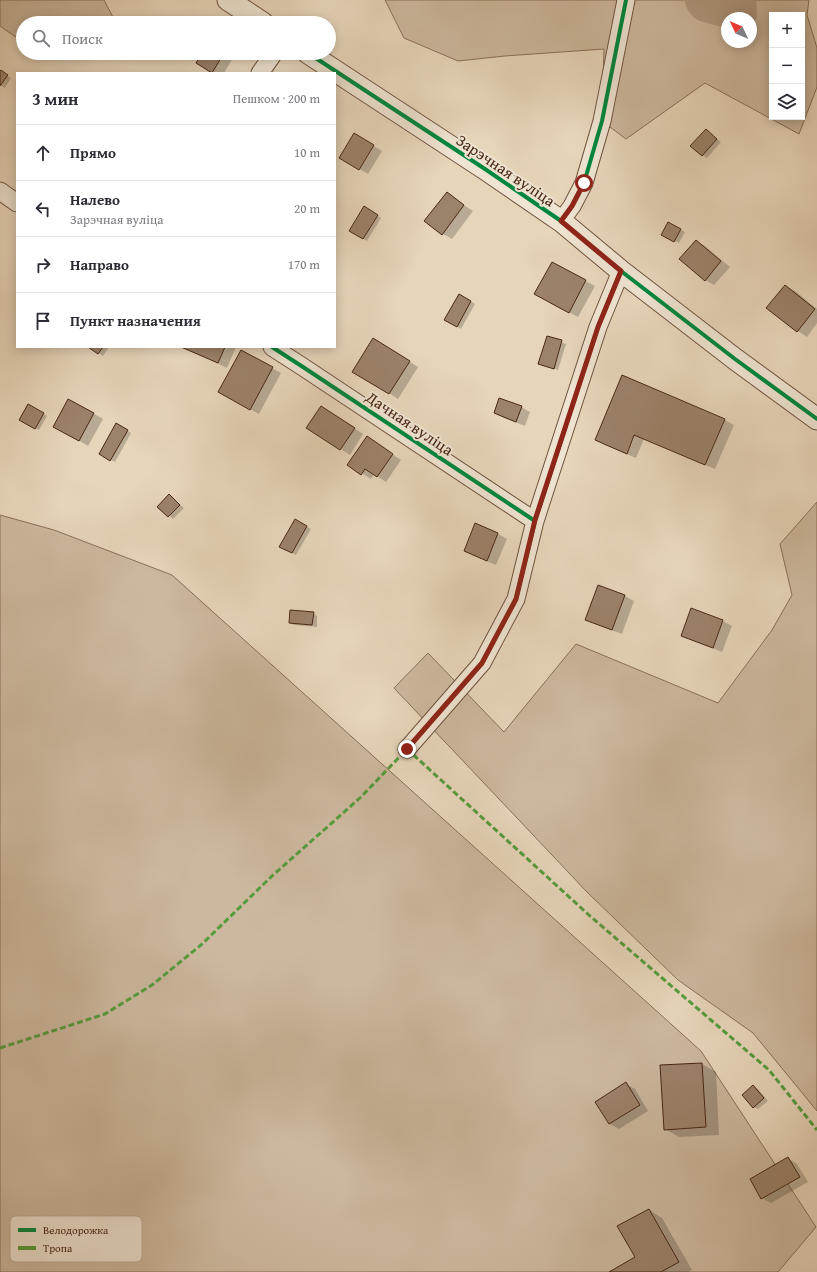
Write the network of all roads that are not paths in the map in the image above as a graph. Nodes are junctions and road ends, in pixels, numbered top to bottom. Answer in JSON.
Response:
{"nodes":[{"id":1,"x":228,"y":0,"type":"edge"},
{"id":2,"x":626,"y":0,"type":"edge"},
{"id":3,"x":252,"y":16,"type":"edge"},
{"id":4,"x":269,"y":60,"type":"edge"},
{"id":5,"x":319,"y":60,"type":"edge"},
{"id":6,"x":261,"y":72,"type":"edge"},
{"id":7,"x":0,"y":191,"type":"edge"},
{"id":8,"x":16,"y":202,"type":"edge"},
{"id":9,"x":561,"y":221,"type":"junction"},
{"id":10,"x":621,"y":271,"type":"junction"},
{"id":11,"x":274,"y":348,"type":"edge"},
{"id":12,"x":817,"y":419,"type":"edge"},
{"id":13,"x":535,"y":520,"type":"junction"},
{"id":14,"x":407,"y":749,"type":"dead end"}],
"edges":[{"from":1,"to":3,"type":"street"},
{"from":2,"to":9,"type":"street"},
{"from":4,"to":6,"type":"street"},
{"from":5,"to":9,"type":"street","name":"Зарэчная вуліца"},
{"from":7,"to":8,"type":"street"},
{"from":9,"to":10,"type":"street","name":"Зарэчная вуліца"},
{"from":10,"to":12,"type":"street","name":"Зарэчная вуліца"},
{"from":10,"to":13,"type":"street"},
{"from":11,"to":13,"type":"street","name":"Дачная вуліца"},
{"from":13,"to":14,"type":"street"}]}
